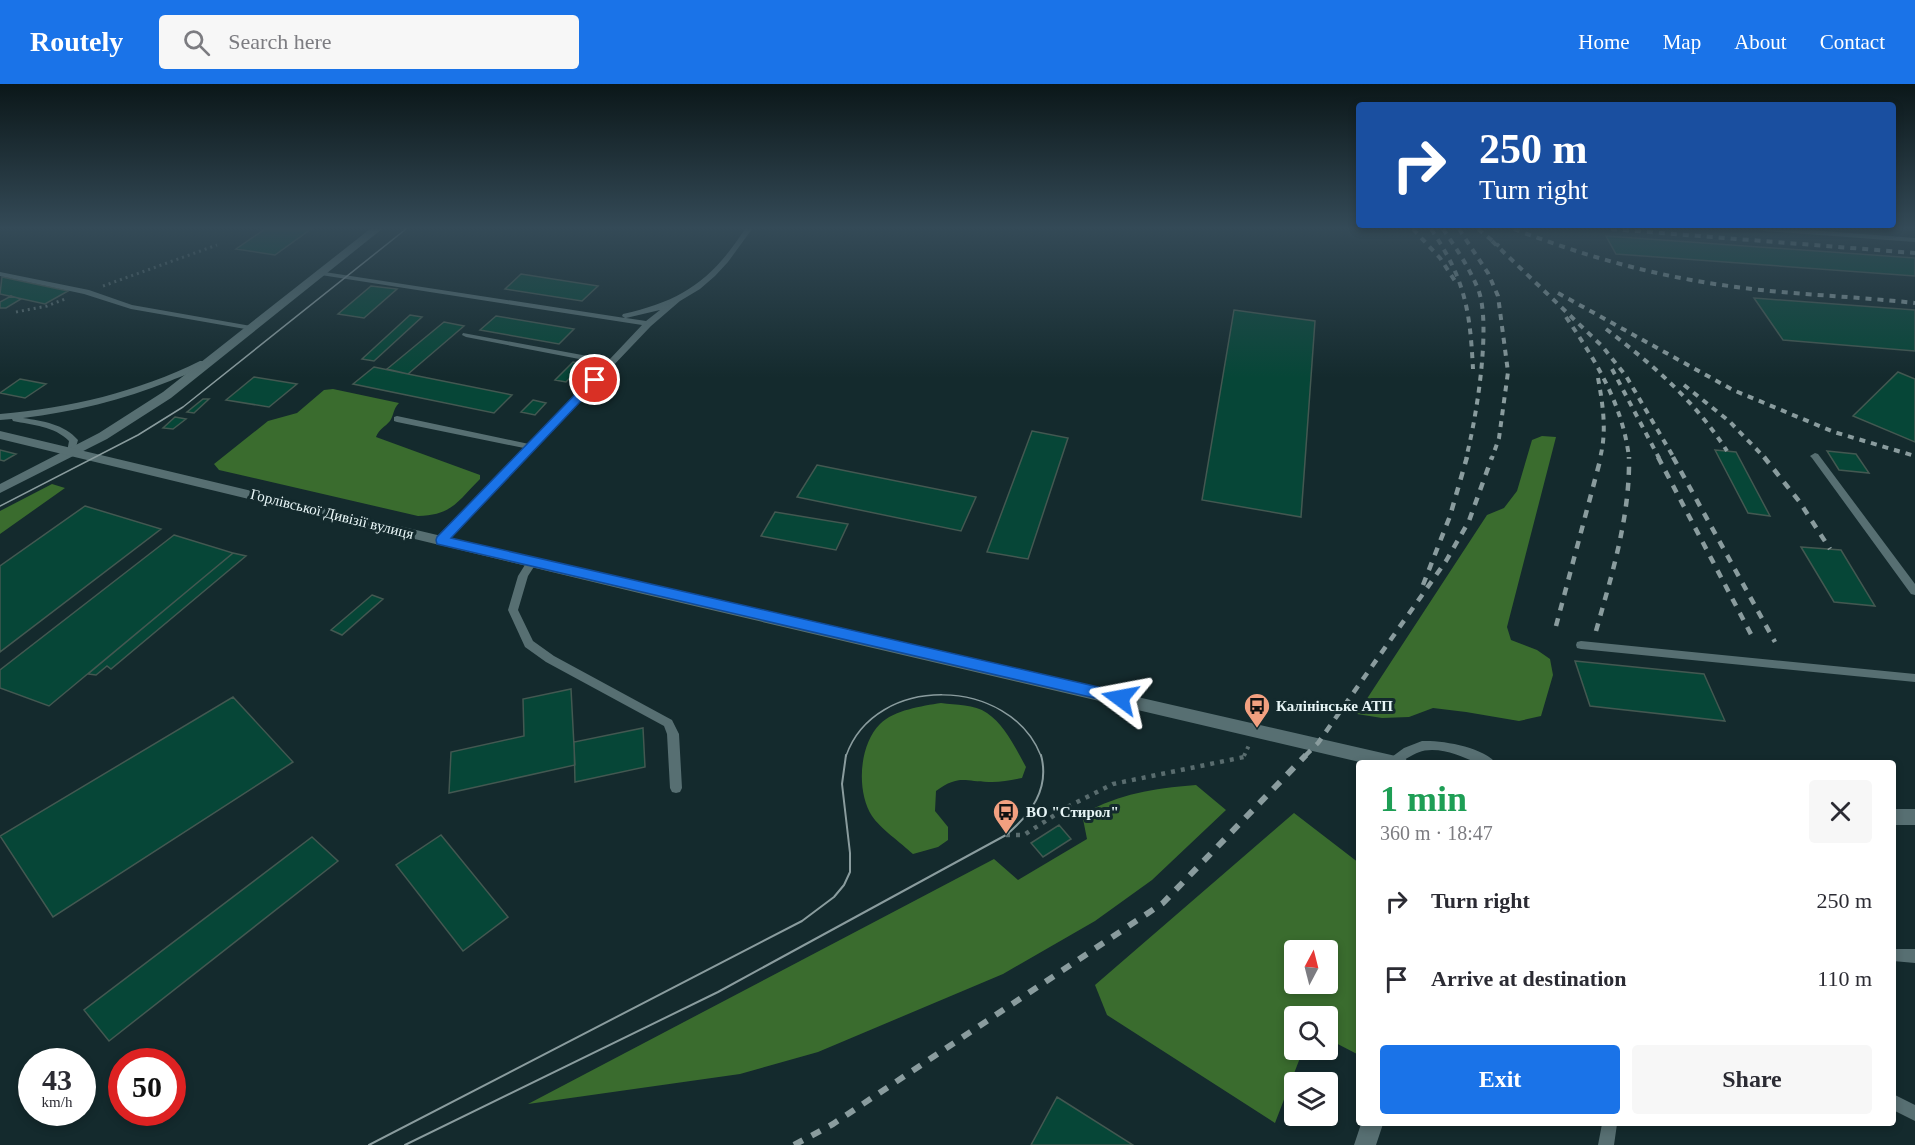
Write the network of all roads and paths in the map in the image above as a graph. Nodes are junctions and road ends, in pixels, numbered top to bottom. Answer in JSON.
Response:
{"nodes":[{"id":1,"x":22,"y":279,"type":"edge"},
{"id":2,"x":124,"y":279,"type":"edge"},
{"id":3,"x":314,"y":279,"type":"edge"},
{"id":4,"x":357,"y":279,"type":"edge"},
{"id":5,"x":708,"y":279,"type":"edge"},
{"id":6,"x":86,"y":292,"type":"junction"},
{"id":7,"x":678,"y":299,"type":"junction"},
{"id":8,"x":16,"y":312,"type":"dead end"},
{"id":9,"x":611,"y":318,"type":"junction"},
{"id":10,"x":648,"y":324,"type":"junction"},
{"id":11,"x":251,"y":328,"type":"junction"},
{"id":12,"x":466,"y":335,"type":"dead end"},
{"id":13,"x":222,"y":353,"type":"junction"},
{"id":14,"x":611,"y":363,"type":"junction"},
{"id":15,"x":4,"y":417,"type":"edge"},
{"id":16,"x":397,"y":419,"type":"dead end"},
{"id":17,"x":0,"y":435,"type":"edge"},
{"id":18,"x":531,"y":447,"type":"junction"},
{"id":19,"x":71,"y":452,"type":"junction"},
{"id":20,"x":1815,"y":456,"type":"dead end"},
{"id":21,"x":0,"y":489,"type":"edge"},
{"id":22,"x":442,"y":540,"type":"junction"},
{"id":23,"x":532,"y":562,"type":"junction"},
{"id":24,"x":1915,"y":591,"type":"edge"},
{"id":25,"x":1581,"y":645,"type":"dead end"},
{"id":26,"x":1915,"y":678,"type":"edge"},
{"id":27,"x":1257,"y":729,"type":"junction"},
{"id":28,"x":1383,"y":760,"type":"edge"},
{"id":29,"x":1399,"y":760,"type":"edge"},
{"id":30,"x":1484,"y":760,"type":"edge"},
{"id":31,"x":676,"y":788,"type":"dead end"},
{"id":32,"x":1896,"y":817,"type":"edge"},
{"id":33,"x":1915,"y":817,"type":"edge"},
{"id":34,"x":1006,"y":835,"type":"dead end"},
{"id":35,"x":1896,"y":955,"type":"edge"},
{"id":36,"x":1915,"y":956,"type":"edge"},
{"id":37,"x":1896,"y":1104,"type":"edge"},
{"id":38,"x":1915,"y":1113,"type":"edge"},
{"id":39,"x":1371,"y":1126,"type":"edge"},
{"id":40,"x":1610,"y":1126,"type":"edge"},
{"id":41,"x":1365,"y":1145,"type":"edge"},
{"id":42,"x":1605,"y":1145,"type":"edge"}],
"edges":[{"from":1,"to":6,"type":"lane"},
{"from":2,"to":6,"type":"path"},
{"from":3,"to":11,"type":"main road"},
{"from":4,"to":9,"type":"lane"},
{"from":5,"to":7,"type":"lane"},
{"from":6,"to":8,"type":"path"},
{"from":6,"to":11,"type":"lane"},
{"from":7,"to":9,"type":"lane"},
{"from":7,"to":10,"type":"lane"},
{"from":9,"to":10,"type":"lane"},
{"from":10,"to":14,"type":"lane"},
{"from":11,"to":13,"type":"main road"},
{"from":12,"to":14,"type":"lane"},
{"from":13,"to":15,"type":"lane"},
{"from":13,"to":19,"type":"main road"},
{"from":14,"to":18,"type":"lane"},
{"from":15,"to":19,"type":"lane"},
{"from":16,"to":18,"type":"lane"},
{"from":17,"to":19,"type":"main road","name":"Горлівської Дивізії вулиця"},
{"from":18,"to":22,"type":"lane"},
{"from":19,"to":21,"type":"main road"},
{"from":19,"to":22,"type":"main road","name":"Горлівської Дивізії вулиця"},
{"from":20,"to":24,"type":"lane"},
{"from":22,"to":23,"type":"main road","name":"Горлівської Дивізії вулиця"},
{"from":23,"to":27,"type":"main road","name":"Горлівської Дивізії вулиця"},
{"from":23,"to":31,"type":"lane"},
{"from":25,"to":26,"type":"lane"},
{"from":27,"to":28,"type":"main road","name":"Горлівської Дивізії вулиця"},
{"from":27,"to":34,"type":"path"},
{"from":29,"to":30,"type":"lane"},
{"from":32,"to":33,"type":"main road"},
{"from":35,"to":36,"type":"lane"},
{"from":37,"to":38,"type":"lane"},
{"from":39,"to":41,"type":"main road"},
{"from":40,"to":42,"type":"lane"}]}
